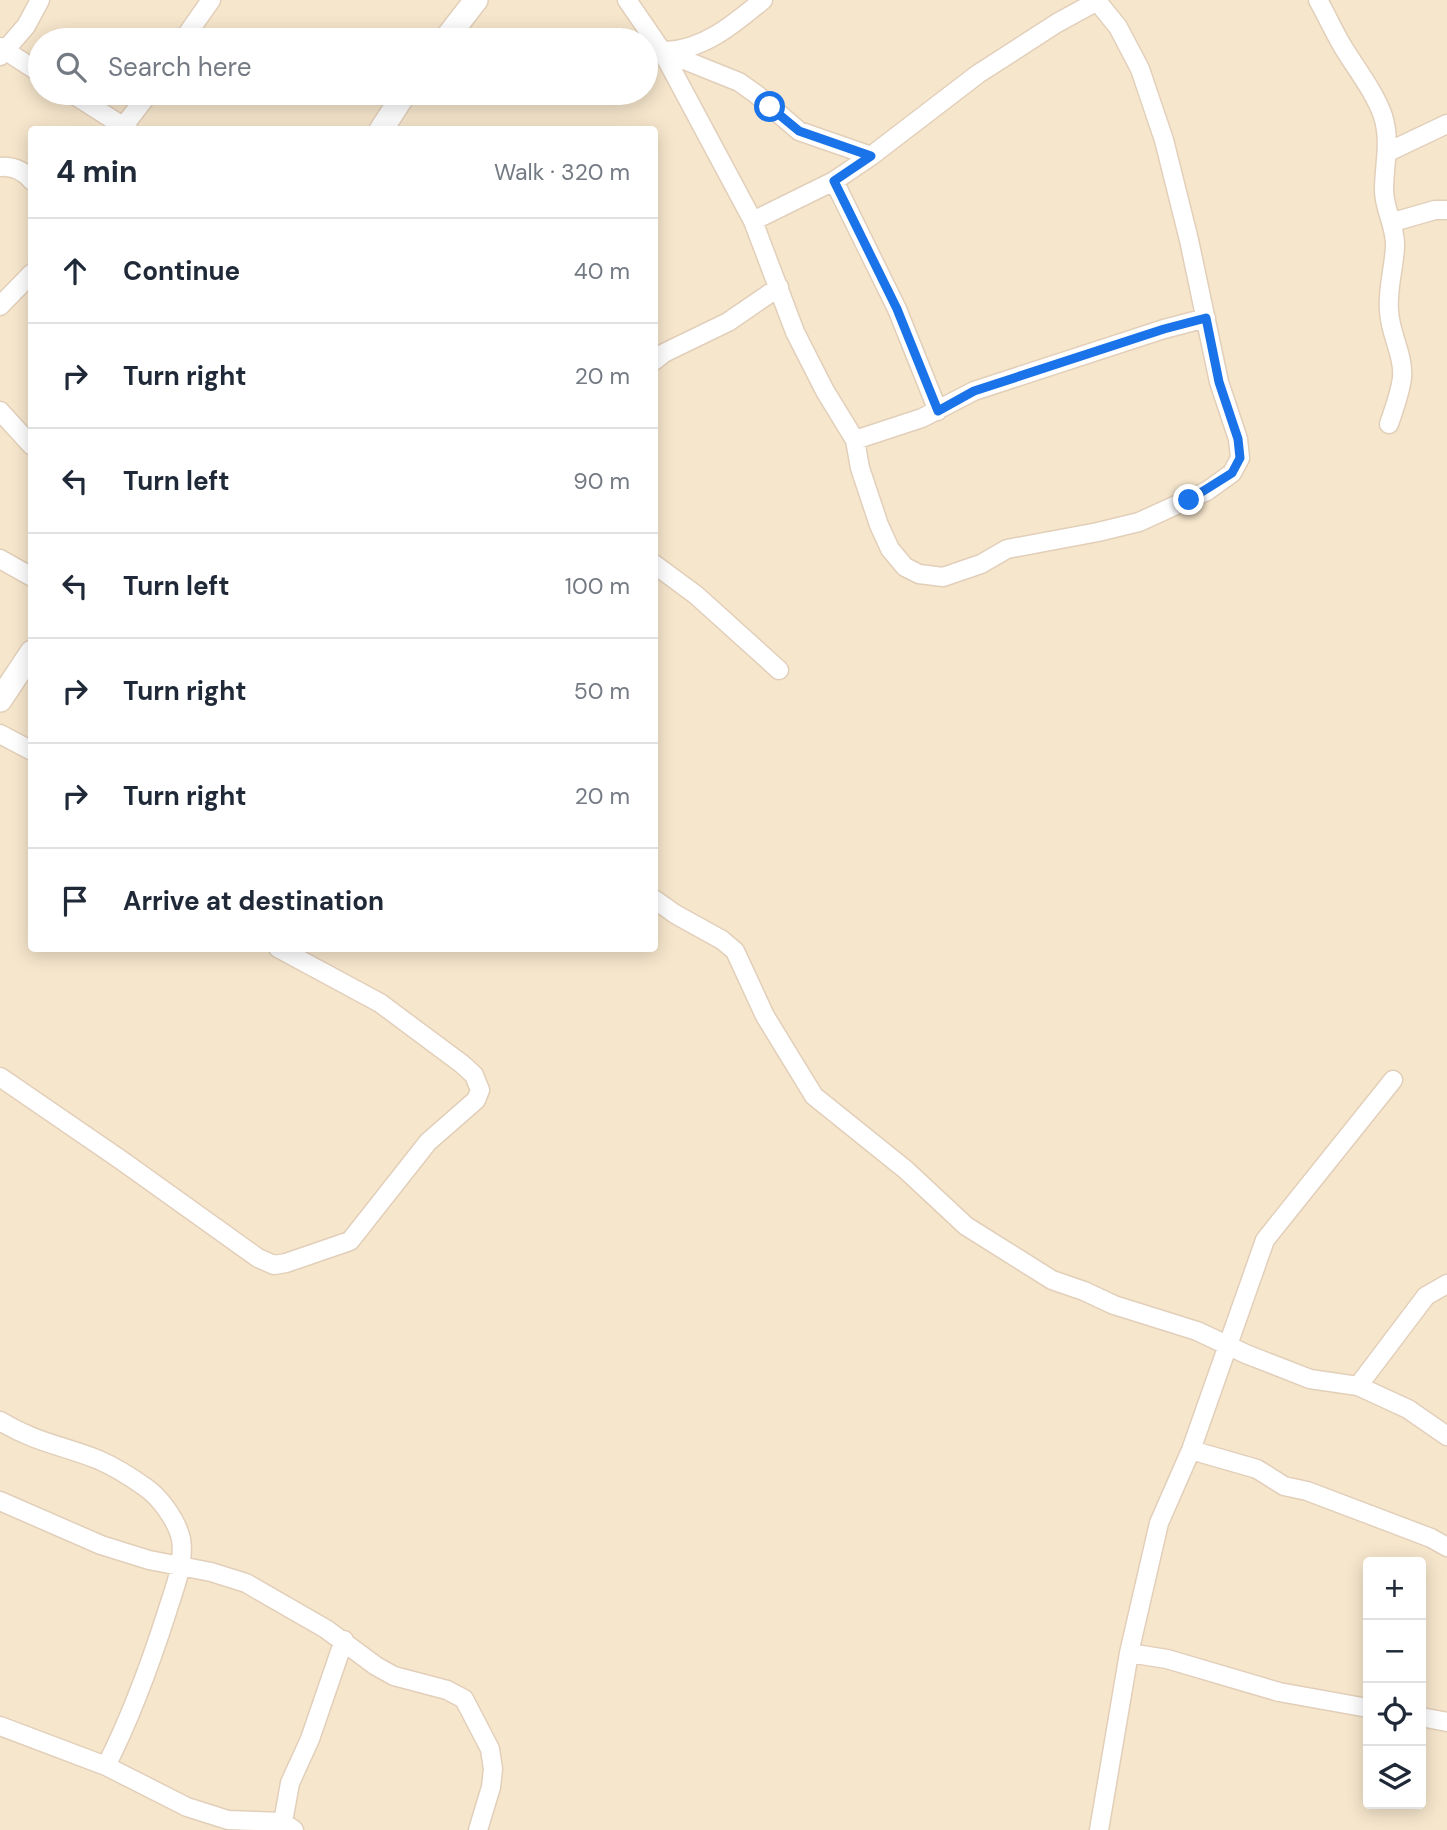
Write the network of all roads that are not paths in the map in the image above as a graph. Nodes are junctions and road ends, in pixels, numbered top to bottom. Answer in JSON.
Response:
{"nodes":[{"id":1,"x":40,"y":0,"type":"edge"},
{"id":2,"x":211,"y":0,"type":"edge"},
{"id":3,"x":476,"y":0,"type":"edge"},
{"id":4,"x":627,"y":0,"type":"edge"},
{"id":5,"x":763,"y":0,"type":"edge"},
{"id":6,"x":1318,"y":0,"type":"edge"},
{"id":7,"x":1098,"y":1,"type":"edge"},
{"id":8,"x":191,"y":28,"type":"edge"},
{"id":9,"x":454,"y":28,"type":"edge"},
{"id":10,"x":646,"y":28,"type":"edge"},
{"id":11,"x":658,"y":45,"type":"edge"},
{"id":12,"x":2,"y":51,"type":"edge"},
{"id":13,"x":662,"y":51,"type":"junction"},
{"id":14,"x":28,"y":66,"type":"edge"},
{"id":15,"x":90,"y":105,"type":"edge"},
{"id":16,"x":141,"y":105,"type":"edge"},
{"id":17,"x":397,"y":105,"type":"edge"},
{"id":18,"x":1447,"y":124,"type":"edge"},
{"id":19,"x":123,"y":126,"type":"edge"},
{"id":20,"x":127,"y":126,"type":"edge"},
{"id":21,"x":384,"y":126,"type":"edge"},
{"id":22,"x":1388,"y":152,"type":"junction"},
{"id":23,"x":871,"y":156,"type":"junction"},
{"id":24,"x":0,"y":167,"type":"edge"},
{"id":25,"x":28,"y":176,"type":"edge"},
{"id":26,"x":834,"y":181,"type":"junction"},
{"id":27,"x":1447,"y":210,"type":"edge"},
{"id":28,"x":753,"y":221,"type":"junction"},
{"id":29,"x":1393,"y":222,"type":"junction"},
{"id":30,"x":28,"y":277,"type":"edge"},
{"id":31,"x":779,"y":287,"type":"junction"},
{"id":32,"x":0,"y":306,"type":"edge"},
{"id":33,"x":1206,"y":318,"type":"junction"},
{"id":34,"x":658,"y":358,"type":"edge"},
{"id":35,"x":0,"y":411,"type":"edge"},
{"id":36,"x":938,"y":411,"type":"junction"},
{"id":37,"x":1389,"y":424,"type":"dead end"},
{"id":38,"x":855,"y":440,"type":"junction"},
{"id":39,"x":28,"y":442,"type":"edge"},
{"id":40,"x":0,"y":559,"type":"edge"},
{"id":41,"x":658,"y":567,"type":"edge"},
{"id":42,"x":28,"y":575,"type":"edge"},
{"id":43,"x":28,"y":658,"type":"edge"},
{"id":44,"x":779,"y":670,"type":"dead end"},
{"id":45,"x":0,"y":700,"type":"edge"},
{"id":46,"x":0,"y":734,"type":"edge"},
{"id":47,"x":28,"y":749,"type":"edge"},
{"id":48,"x":658,"y":902,"type":"edge"},
{"id":49,"x":284,"y":952,"type":"edge"},
{"id":50,"x":0,"y":1077,"type":"edge"},
{"id":51,"x":1393,"y":1080,"type":"dead end"},
{"id":52,"x":1447,"y":1284,"type":"edge"},
{"id":53,"x":1229,"y":1345,"type":"junction"},
{"id":54,"x":1358,"y":1387,"type":"junction"},
{"id":55,"x":0,"y":1421,"type":"edge"},
{"id":56,"x":1447,"y":1436,"type":"edge"},
{"id":57,"x":1191,"y":1450,"type":"junction"},
{"id":58,"x":0,"y":1501,"type":"edge"},
{"id":59,"x":1447,"y":1547,"type":"edge"},
{"id":60,"x":181,"y":1567,"type":"junction"},
{"id":61,"x":344,"y":1640,"type":"junction"},
{"id":62,"x":1129,"y":1653,"type":"junction"},
{"id":63,"x":1363,"y":1707,"type":"edge"},
{"id":64,"x":1426,"y":1718,"type":"edge"},
{"id":65,"x":1447,"y":1722,"type":"edge"},
{"id":66,"x":0,"y":1726,"type":"edge"},
{"id":67,"x":106,"y":1766,"type":"junction"},
{"id":68,"x":226,"y":1825,"type":"edge"},
{"id":69,"x":288,"y":1826,"type":"edge"},
{"id":70,"x":478,"y":1830,"type":"edge"},
{"id":71,"x":1099,"y":1830,"type":"edge"}],
"edges":[{"from":1,"to":12,"type":"street"},
{"from":2,"to":8,"type":"street"},
{"from":3,"to":9,"type":"street"},
{"from":4,"to":10,"type":"street"},
{"from":5,"to":13,"type":"street"},
{"from":6,"to":22,"type":"street"},
{"from":7,"to":23,"type":"street"},
{"from":7,"to":33,"type":"street"},
{"from":11,"to":13,"type":"street"},
{"from":12,"to":14,"type":"street"},
{"from":13,"to":23,"type":"street"},
{"from":13,"to":28,"type":"street"},
{"from":15,"to":19,"type":"street"},
{"from":16,"to":20,"type":"street"},
{"from":17,"to":21,"type":"street"},
{"from":18,"to":22,"type":"street"},
{"from":22,"to":29,"type":"street"},
{"from":23,"to":26,"type":"street"},
{"from":24,"to":25,"type":"street"},
{"from":26,"to":28,"type":"street"},
{"from":26,"to":36,"type":"street"},
{"from":27,"to":29,"type":"street"},
{"from":28,"to":31,"type":"street"},
{"from":29,"to":37,"type":"street"},
{"from":30,"to":32,"type":"street"},
{"from":31,"to":34,"type":"street"},
{"from":31,"to":38,"type":"street"},
{"from":33,"to":36,"type":"street"},
{"from":33,"to":38,"type":"street"},
{"from":35,"to":39,"type":"street"},
{"from":36,"to":38,"type":"street"},
{"from":40,"to":42,"type":"street"},
{"from":41,"to":44,"type":"street"},
{"from":43,"to":45,"type":"street"},
{"from":46,"to":47,"type":"street"},
{"from":48,"to":53,"type":"street"},
{"from":49,"to":50,"type":"street"},
{"from":51,"to":53,"type":"street"},
{"from":52,"to":54,"type":"street"},
{"from":53,"to":54,"type":"street"},
{"from":53,"to":57,"type":"street"},
{"from":54,"to":56,"type":"street"},
{"from":55,"to":60,"type":"street"},
{"from":57,"to":59,"type":"street"},
{"from":57,"to":62,"type":"street"},
{"from":58,"to":60,"type":"street"},
{"from":60,"to":61,"type":"street"},
{"from":60,"to":67,"type":"street"},
{"from":61,"to":69,"type":"street"},
{"from":61,"to":70,"type":"street"},
{"from":62,"to":63,"type":"street"},
{"from":62,"to":71,"type":"street"},
{"from":64,"to":65,"type":"street"},
{"from":66,"to":67,"type":"street"},
{"from":67,"to":68,"type":"street"},
{"from":68,"to":69,"type":"street"}]}
